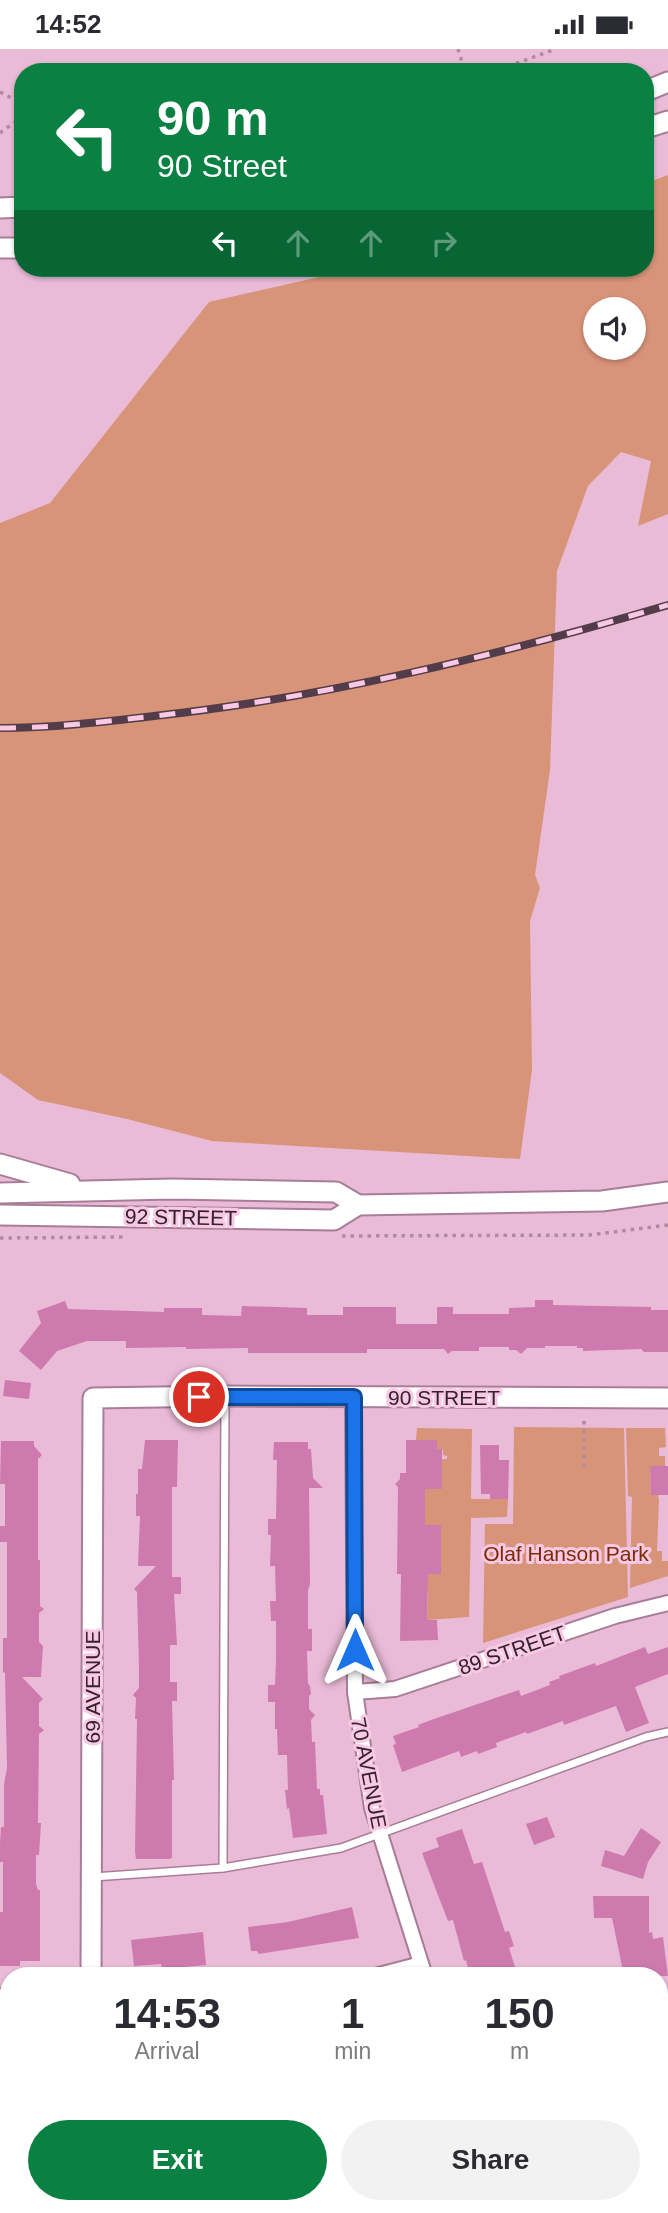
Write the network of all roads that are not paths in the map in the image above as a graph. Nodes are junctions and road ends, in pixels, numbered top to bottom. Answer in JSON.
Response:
{"nodes":[{"id":1,"x":0,"y":1164,"type":"edge"},
{"id":2,"x":91,"y":1190,"type":"junction"},
{"id":3,"x":668,"y":1192,"type":"edge"},
{"id":4,"x":0,"y":1193,"type":"edge"},
{"id":5,"x":358,"y":1205,"type":"junction"},
{"id":6,"x":0,"y":1215,"type":"edge"},
{"id":7,"x":225,"y":1396,"type":"junction"},
{"id":8,"x":354,"y":1397,"type":"junction"},
{"id":9,"x":93,"y":1398,"type":"joint"},
{"id":10,"x":668,"y":1398,"type":"edge"},
{"id":11,"x":668,"y":1603,"type":"edge"},
{"id":12,"x":355,"y":1692,"type":"junction"},
{"id":13,"x":668,"y":1732,"type":"edge"},
{"id":14,"x":380,"y":1833,"type":"junction"},
{"id":15,"x":223,"y":1867,"type":"junction"},
{"id":16,"x":92,"y":1877,"type":"junction"},
{"id":17,"x":91,"y":1967,"type":"edge"},
{"id":18,"x":422,"y":1967,"type":"edge"}],
"edges":[{"from":1,"to":2,"type":"main road"},
{"from":2,"to":4,"type":"main road","name":"92 STREET"},
{"from":2,"to":5,"type":"main road","name":"92 STREET"},
{"from":3,"to":5,"type":"main road","name":"92 STREET"},
{"from":5,"to":6,"type":"main road","name":"92 STREET"},
{"from":7,"to":8,"type":"main road","name":"90 STREET"},
{"from":7,"to":9,"type":"main road","name":"90 STREET"},
{"from":7,"to":15,"type":"lane"},
{"from":8,"to":10,"type":"main road","name":"90 STREET"},
{"from":8,"to":12,"type":"street","name":"70 AVENUE"},
{"from":9,"to":16,"type":"main road","name":"69 AVENUE"},
{"from":11,"to":12,"type":"street","name":"89 STREET"},
{"from":12,"to":14,"type":"street","name":"70 AVENUE"},
{"from":13,"to":14,"type":"lane"},
{"from":14,"to":15,"type":"lane"},
{"from":14,"to":18,"type":"street","name":"70 AVENUE"},
{"from":15,"to":16,"type":"lane"},
{"from":16,"to":17,"type":"main road","name":"69 AVENUE"}]}
